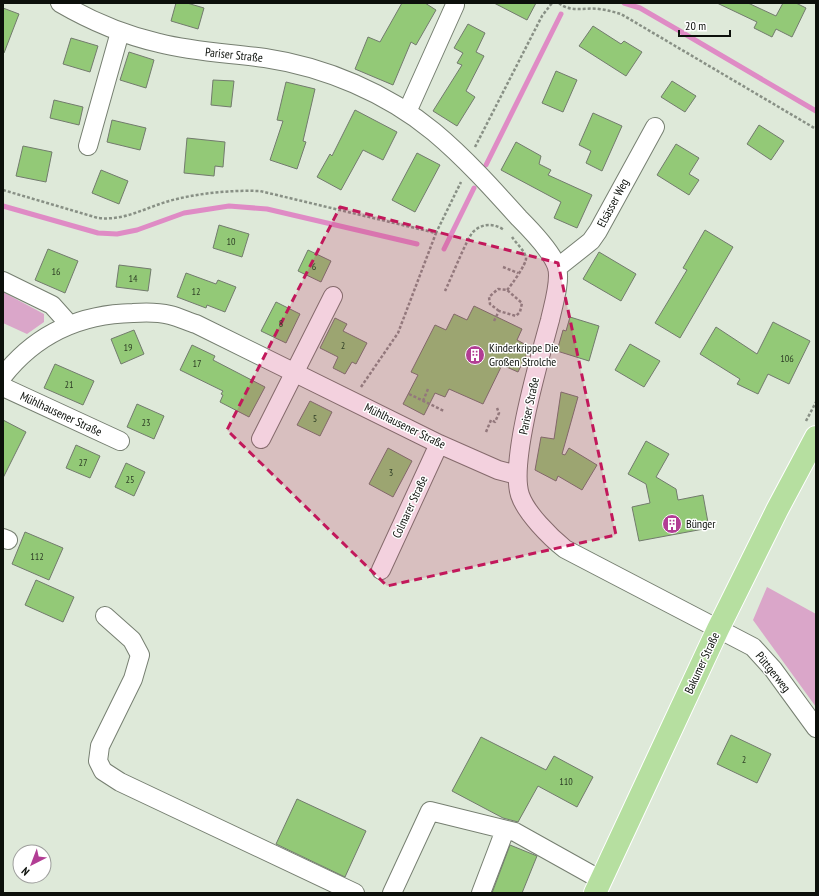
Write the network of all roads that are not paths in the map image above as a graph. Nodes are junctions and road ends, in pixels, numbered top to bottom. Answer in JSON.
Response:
{"nodes":[{"id":1,"x":60,"y":3,"type":"edge"},
{"id":2,"x":455,"y":5,"type":"dead end"},
{"id":3,"x":120,"y":32,"type":"junction"},
{"id":4,"x":407,"y":112,"type":"junction"},
{"id":5,"x":655,"y":127,"type":"dead end"},
{"id":6,"x":88,"y":146,"type":"dead end"},
{"id":7,"x":557,"y":268,"type":"junction"},
{"id":8,"x":3,"y":281,"type":"edge"},
{"id":9,"x":333,"y":296,"type":"dead end"},
{"id":10,"x":69,"y":324,"type":"junction"},
{"id":11,"x":294,"y":372,"type":"junction"},
{"id":12,"x":3,"y":376,"type":"edge"},
{"id":13,"x":3,"y":387,"type":"edge"},
{"id":14,"x":816,"y":437,"type":"edge"},
{"id":15,"x":261,"y":439,"type":"dead end"},
{"id":16,"x":120,"y":441,"type":"dead end"},
{"id":17,"x":439,"y":444,"type":"junction"},
{"id":18,"x":517,"y":475,"type":"junction"},
{"id":19,"x":381,"y":570,"type":"dead end"},
{"id":20,"x":104,"y":616,"type":"dead end"},
{"id":21,"x":718,"y":629,"type":"junction"},
{"id":22,"x":816,"y":728,"type":"edge"},
{"id":23,"x":505,"y":830,"type":"junction"},
{"id":24,"x":598,"y":887,"type":"edge"},
{"id":25,"x":355,"y":893,"type":"edge"},
{"id":26,"x":392,"y":893,"type":"edge"},
{"id":27,"x":481,"y":893,"type":"edge"}],
"edges":[{"from":1,"to":3,"type":"street","name":"Pariser Straße"},
{"from":2,"to":4,"type":"street"},
{"from":3,"to":4,"type":"street","name":"Pariser Straße"},
{"from":3,"to":6,"type":"street"},
{"from":4,"to":7,"type":"street","name":"Pariser Straße"},
{"from":5,"to":7,"type":"street","name":"Elsässer Weg"},
{"from":7,"to":18,"type":"street","name":"Pariser Straße"},
{"from":8,"to":10,"type":"street"},
{"from":9,"to":11,"type":"street"},
{"from":10,"to":11,"type":"street","name":"Mühlhausener Straße"},
{"from":10,"to":12,"type":"street","name":"Mühlhausener Straße"},
{"from":11,"to":15,"type":"street"},
{"from":11,"to":17,"type":"street","name":"Mühlhausener Straße"},
{"from":13,"to":16,"type":"street","name":"Mühlhausener Straße"},
{"from":14,"to":21,"type":"main road","name":"Bakumer Straße"},
{"from":17,"to":18,"type":"street","name":"Mühlhausener Straße"},
{"from":17,"to":19,"type":"street","name":"Colmarer Straße"},
{"from":18,"to":21,"type":"street","name":"Pariser Straße"},
{"from":20,"to":25,"type":"street"},
{"from":21,"to":22,"type":"street","name":"Püttgerweg"},
{"from":21,"to":24,"type":"main road","name":"Bakumer Straße"},
{"from":23,"to":24,"type":"street"},
{"from":23,"to":26,"type":"street"},
{"from":23,"to":27,"type":"street"}]}
